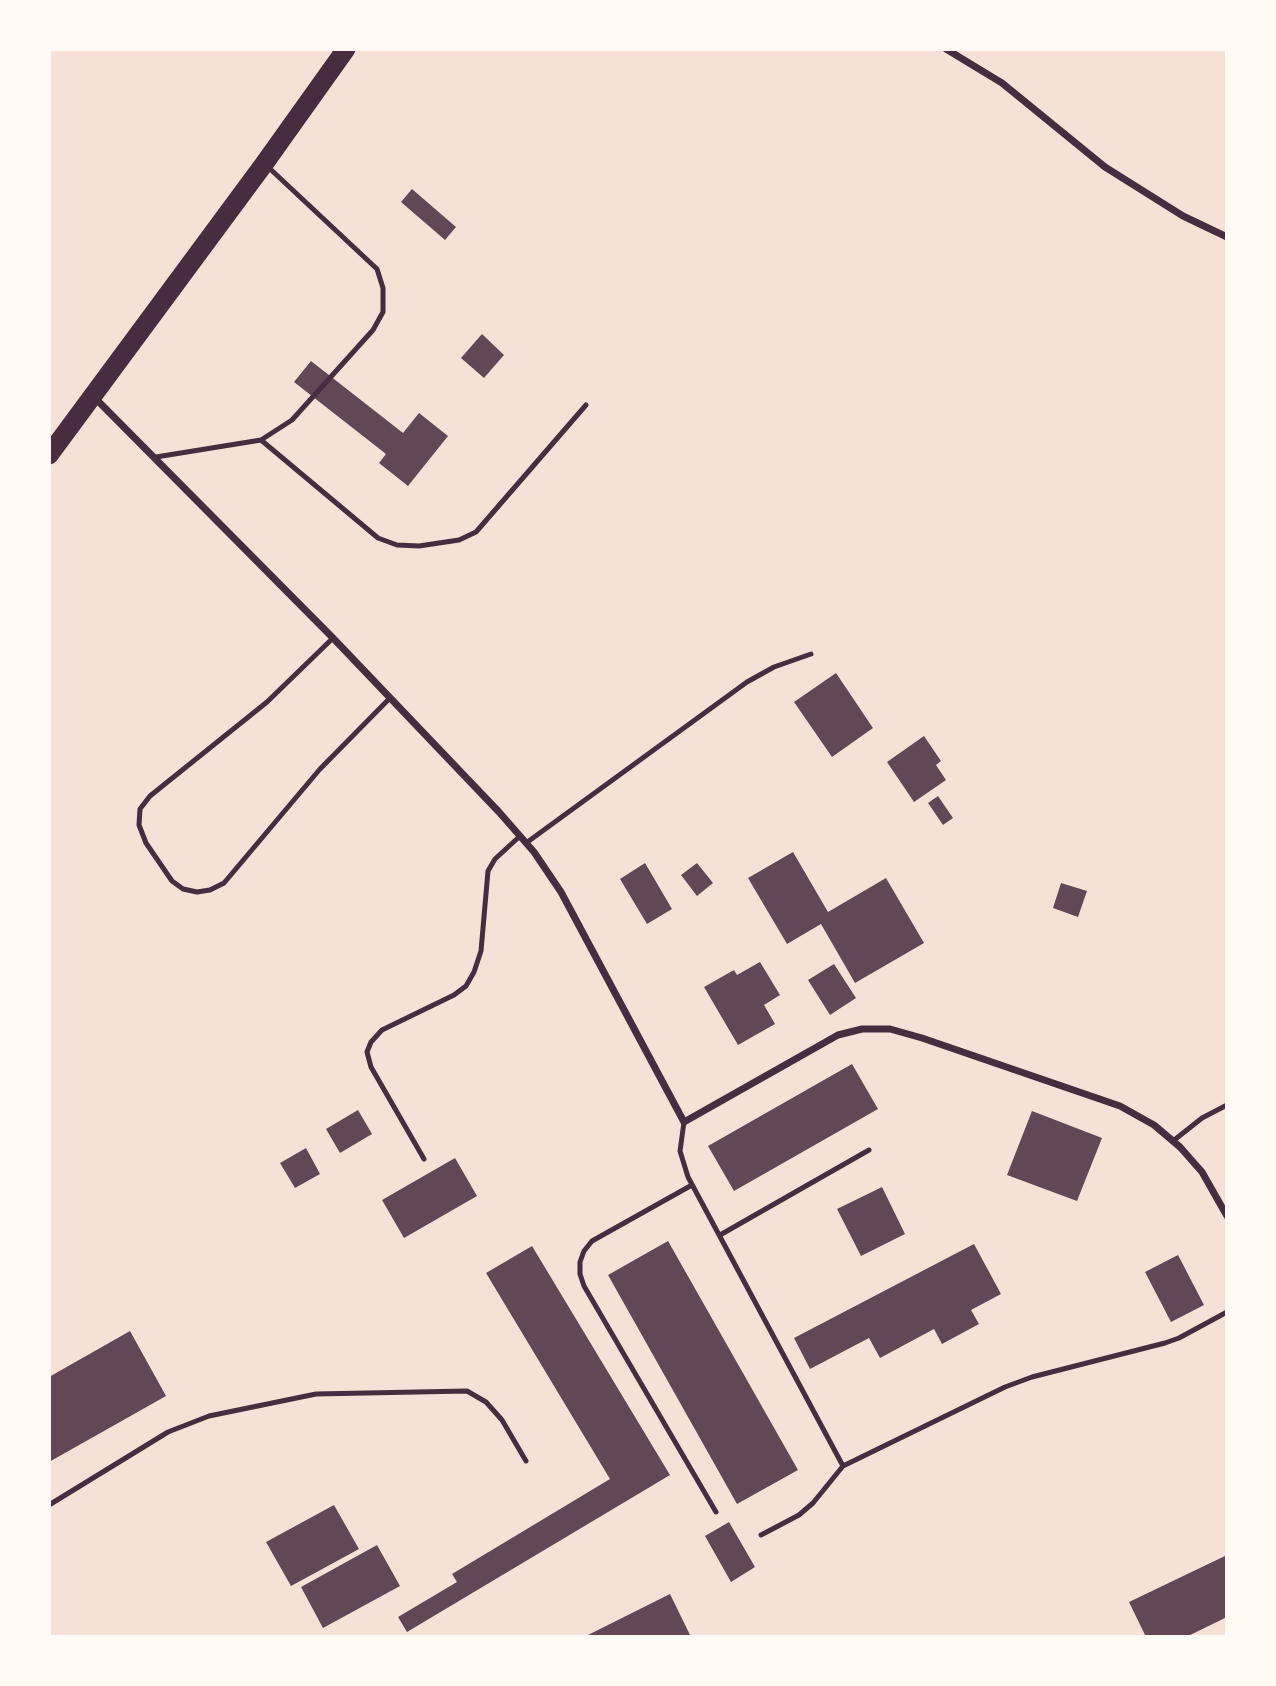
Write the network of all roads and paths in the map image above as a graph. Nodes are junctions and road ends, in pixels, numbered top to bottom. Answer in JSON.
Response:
{"nodes":[{"id":1,"x":346,"y":49,"type":"edge"},
{"id":2,"x":946,"y":49,"type":"edge"},
{"id":3,"x":264,"y":164,"type":"junction"},
{"id":4,"x":1227,"y":237,"type":"edge"},
{"id":5,"x":92,"y":395,"type":"junction"},
{"id":6,"x":586,"y":405,"type":"dead end"},
{"id":7,"x":261,"y":440,"type":"junction"},
{"id":8,"x":49,"y":455,"type":"edge"},
{"id":9,"x":156,"y":457,"type":"junction"},
{"id":10,"x":332,"y":638,"type":"junction"},
{"id":11,"x":811,"y":654,"type":"dead end"},
{"id":12,"x":390,"y":698,"type":"junction"},
{"id":13,"x":520,"y":836,"type":"junction"},
{"id":14,"x":526,"y":843,"type":"junction"},
{"id":15,"x":1227,"y":1105,"type":"edge"},
{"id":16,"x":684,"y":1122,"type":"junction"},
{"id":17,"x":1173,"y":1141,"type":"junction"},
{"id":18,"x":869,"y":1150,"type":"dead end"},
{"id":19,"x":424,"y":1159,"type":"dead end"},
{"id":20,"x":692,"y":1185,"type":"junction"},
{"id":21,"x":1227,"y":1216,"type":"edge"},
{"id":22,"x":720,"y":1235,"type":"junction"},
{"id":23,"x":1227,"y":1312,"type":"edge"},
{"id":24,"x":526,"y":1461,"type":"dead end"},
{"id":25,"x":843,"y":1466,"type":"junction"},
{"id":26,"x":49,"y":1505,"type":"edge"},
{"id":27,"x":716,"y":1512,"type":"dead end"},
{"id":28,"x":761,"y":1535,"type":"dead end"}],
"edges":[{"from":1,"to":3,"type":"highway"},
{"from":2,"to":4,"type":"street"},
{"from":3,"to":5,"type":"highway"},
{"from":3,"to":7,"type":"lane"},
{"from":5,"to":8,"type":"highway"},
{"from":5,"to":9,"type":"street"},
{"from":6,"to":7,"type":"lane"},
{"from":7,"to":9,"type":"lane"},
{"from":9,"to":10,"type":"street"},
{"from":10,"to":12,"type":"street"},
{"from":10,"to":12,"type":"lane"},
{"from":11,"to":14,"type":"lane"},
{"from":12,"to":13,"type":"street"},
{"from":13,"to":14,"type":"street"},
{"from":13,"to":19,"type":"lane"},
{"from":14,"to":16,"type":"street"},
{"from":15,"to":17,"type":"lane"},
{"from":16,"to":17,"type":"street"},
{"from":16,"to":20,"type":"lane"},
{"from":17,"to":21,"type":"street"},
{"from":18,"to":22,"type":"lane"},
{"from":20,"to":22,"type":"lane"},
{"from":20,"to":27,"type":"lane"},
{"from":22,"to":25,"type":"lane"},
{"from":23,"to":25,"type":"lane"},
{"from":24,"to":26,"type":"lane"},
{"from":25,"to":28,"type":"lane"}]}
